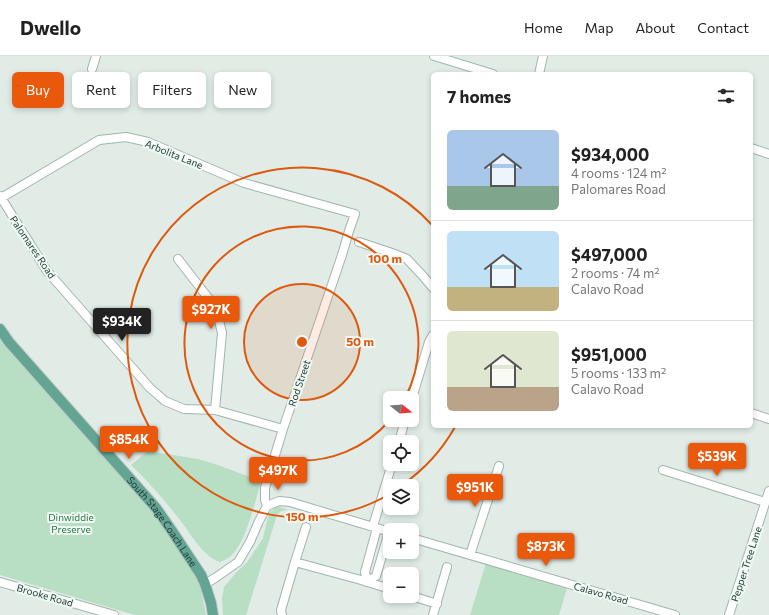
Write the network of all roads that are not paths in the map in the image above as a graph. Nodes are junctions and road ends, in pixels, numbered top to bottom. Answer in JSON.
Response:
{"nodes":[{"id":1,"x":96,"y":56,"type":"edge"},
{"id":2,"x":434,"y":56,"type":"edge"},
{"id":3,"x":543,"y":56,"type":"edge"},
{"id":4,"x":92,"y":69,"type":"dead end"},
{"id":5,"x":486,"y":72,"type":"edge"},
{"id":6,"x":539,"y":72,"type":"edge"},
{"id":7,"x":753,"y":149,"type":"edge"},
{"id":8,"x":769,"y":154,"type":"edge"},
{"id":9,"x":1,"y":197,"type":"edge"},
{"id":10,"x":355,"y":214,"type":"joint"},
{"id":11,"x":359,"y":242,"type":"dead end"},
{"id":12,"x":178,"y":259,"type":"dead end"},
{"id":13,"x":431,"y":286,"type":"edge"},
{"id":14,"x":0,"y":329,"type":"edge"},
{"id":15,"x":431,"y":338,"type":"edge"},
{"id":16,"x":414,"y":391,"type":"edge"},
{"id":17,"x":215,"y":410,"type":"junction"},
{"id":18,"x":753,"y":414,"type":"edge"},
{"id":19,"x":769,"y":419,"type":"edge"},
{"id":20,"x":283,"y":429,"type":"junction"},
{"id":21,"x":499,"y":466,"type":"dead end"},
{"id":22,"x":663,"y":470,"type":"dead end"},
{"id":23,"x":390,"y":471,"type":"edge"},
{"id":24,"x":769,"y":490,"type":"edge"},
{"id":25,"x":765,"y":502,"type":"junction"},
{"id":26,"x":267,"y":506,"type":"junction"},
{"id":27,"x":306,"y":527,"type":"dead end"},
{"id":28,"x":375,"y":527,"type":"junction"},
{"id":29,"x":383,"y":530,"type":"edge"},
{"id":30,"x":419,"y":540,"type":"edge"},
{"id":31,"x":383,"y":554,"type":"edge"},
{"id":32,"x":470,"y":555,"type":"junction"},
{"id":33,"x":295,"y":562,"type":"junction"},
{"id":34,"x":447,"y":567,"type":"dead end"},
{"id":35,"x":0,"y":582,"type":"edge"},
{"id":36,"x":367,"y":582,"type":"junction"},
{"id":37,"x":205,"y":584,"type":"junction"},
{"id":38,"x":383,"y":587,"type":"edge"},
{"id":39,"x":419,"y":598,"type":"edge"},
{"id":40,"x":437,"y":604,"type":"junction"},
{"id":41,"x":114,"y":615,"type":"edge"},
{"id":42,"x":213,"y":615,"type":"edge"},
{"id":43,"x":282,"y":615,"type":"edge"},
{"id":44,"x":433,"y":615,"type":"edge"},
{"id":45,"x":675,"y":615,"type":"edge"},
{"id":46,"x":730,"y":615,"type":"edge"}],
"edges":[{"from":1,"to":4,"type":"street"},
{"from":2,"to":5,"type":"street"},
{"from":3,"to":6,"type":"street"},
{"from":7,"to":8,"type":"street"},
{"from":9,"to":10,"type":"street","name":"Arbolita Lane"},
{"from":9,"to":17,"type":"street","name":"Palomares Road"},
{"from":10,"to":20,"type":"street","name":"Rod Street"},
{"from":11,"to":13,"type":"street"},
{"from":12,"to":17,"type":"street"},
{"from":14,"to":37,"type":"main road","name":"South Stage Coach Lane"},
{"from":15,"to":16,"type":"street"},
{"from":17,"to":20,"type":"street","name":"Palomares Road"},
{"from":18,"to":19,"type":"street"},
{"from":20,"to":26,"type":"street","name":"Rod Street"},
{"from":21,"to":32,"type":"street"},
{"from":22,"to":25,"type":"street"},
{"from":23,"to":28,"type":"street"},
{"from":24,"to":25,"type":"street","name":"Pepper Tree Lane"},
{"from":25,"to":46,"type":"street","name":"Pepper Tree Lane"},
{"from":26,"to":28,"type":"street"},
{"from":26,"to":37,"type":"street"},
{"from":27,"to":33,"type":"street"},
{"from":28,"to":29,"type":"street"},
{"from":28,"to":36,"type":"street"},
{"from":30,"to":32,"type":"street","name":"Calavo Road"},
{"from":31,"to":36,"type":"street"},
{"from":32,"to":45,"type":"street","name":"Calavo Road"},
{"from":33,"to":36,"type":"street"},
{"from":33,"to":43,"type":"street"},
{"from":34,"to":40,"type":"street"},
{"from":35,"to":41,"type":"street","name":"Brooke Road"},
{"from":36,"to":38,"type":"street"},
{"from":37,"to":42,"type":"main road","name":"South Stage Coach Lane"},
{"from":39,"to":40,"type":"street"},
{"from":40,"to":44,"type":"street"}]}
